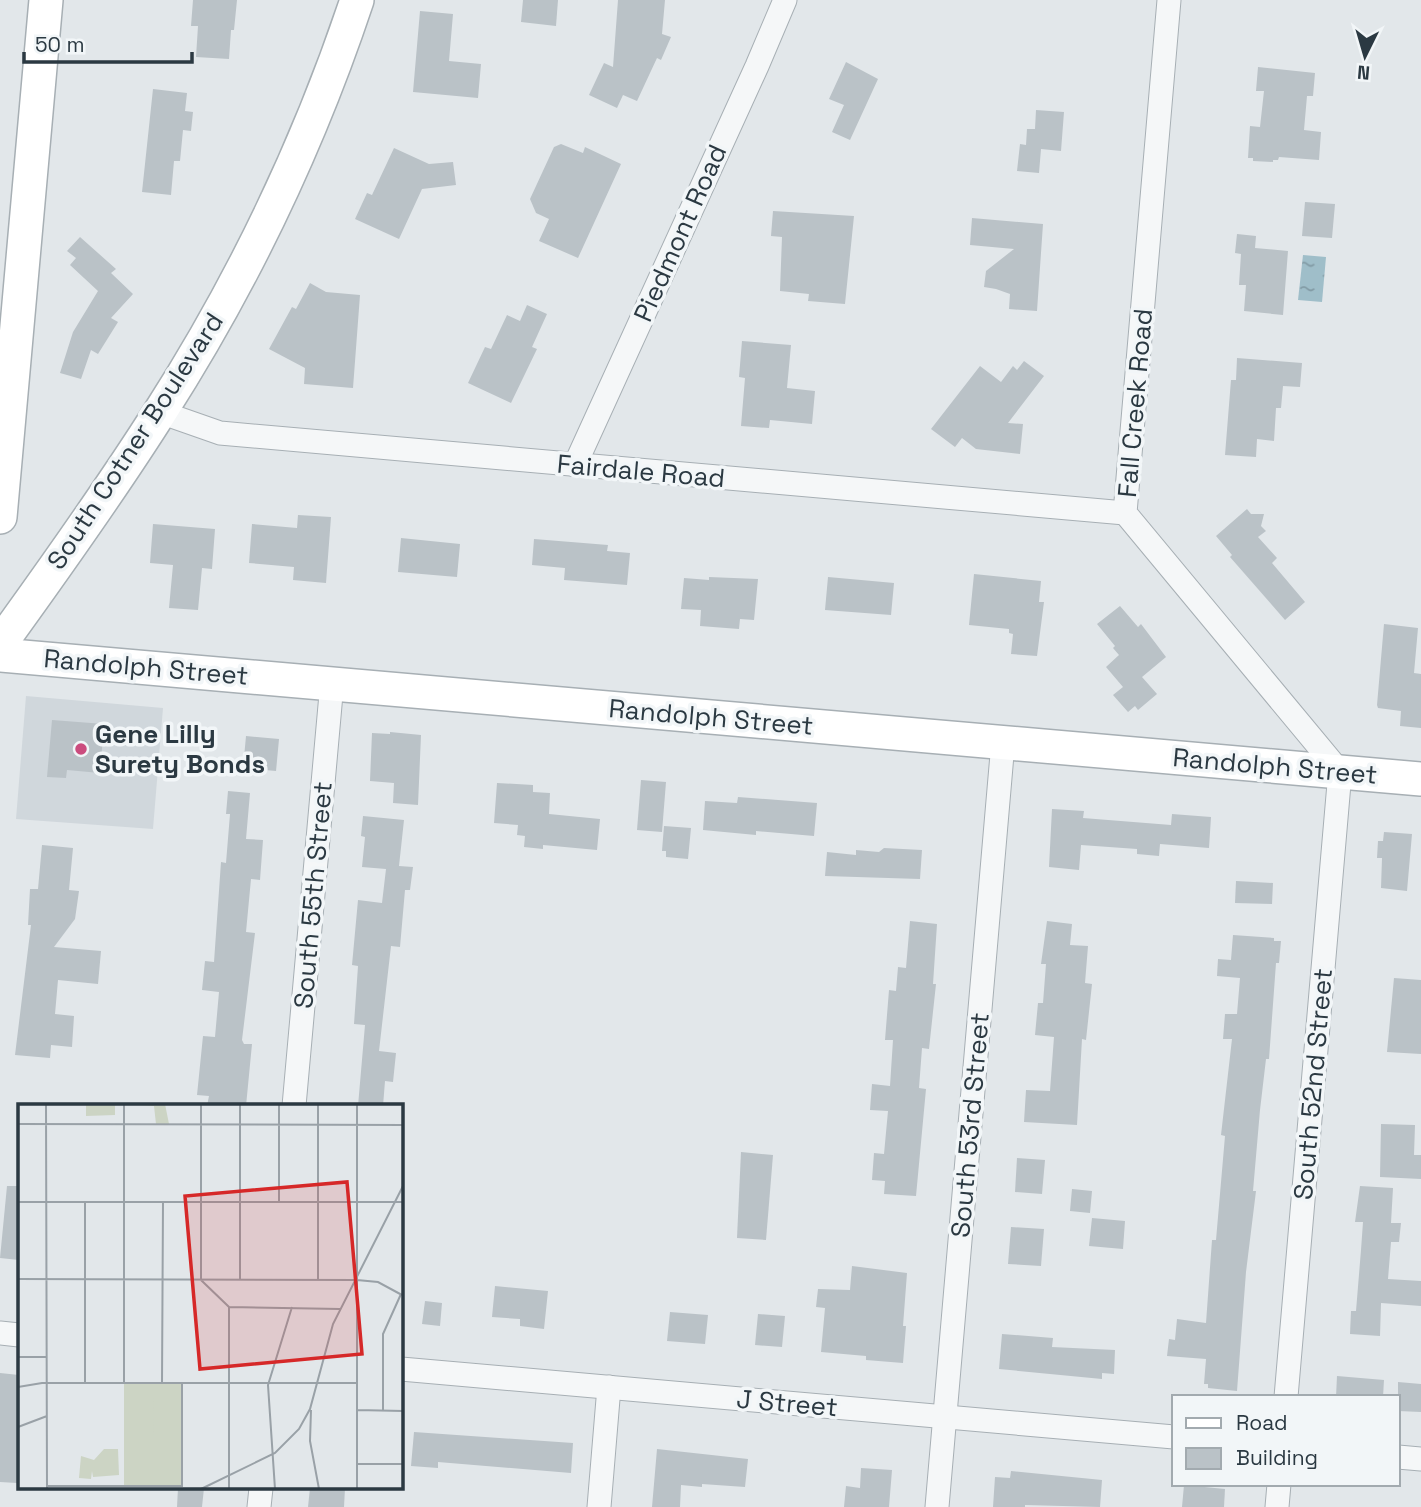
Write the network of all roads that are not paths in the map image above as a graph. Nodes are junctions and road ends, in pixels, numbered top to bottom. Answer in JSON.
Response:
{"nodes":[{"id":1,"x":46,"y":0,"type":"edge"},
{"id":2,"x":357,"y":0,"type":"edge"},
{"id":3,"x":785,"y":0,"type":"edge"},
{"id":4,"x":1170,"y":0,"type":"edge"},
{"id":5,"x":160,"y":412,"type":"junction"},
{"id":6,"x":575,"y":465,"type":"junction"},
{"id":7,"x":1125,"y":513,"type":"junction"},
{"id":8,"x":0,"y":517,"type":"edge"},
{"id":9,"x":0,"y":644,"type":"edge"},
{"id":10,"x":0,"y":655,"type":"edge"},
{"id":11,"x":332,"y":683,"type":"junction"},
{"id":12,"x":1003,"y":743,"type":"junction"},
{"id":13,"x":1340,"y":772,"type":"junction"},
{"id":14,"x":1421,"y":779,"type":"edge"},
{"id":15,"x":294,"y":1104,"type":"edge"},
{"id":16,"x":0,"y":1334,"type":"edge"},
{"id":17,"x":18,"y":1335,"type":"edge"},
{"id":18,"x":402,"y":1369,"type":"edge"},
{"id":19,"x":609,"y":1387,"type":"junction"},
{"id":20,"x":1286,"y":1395,"type":"edge"},
{"id":21,"x":945,"y":1417,"type":"junction"},
{"id":22,"x":1172,"y":1437,"type":"edge"},
{"id":23,"x":1400,"y":1457,"type":"edge"},
{"id":24,"x":1421,"y":1459,"type":"edge"},
{"id":25,"x":1279,"y":1486,"type":"edge"},
{"id":26,"x":598,"y":1507,"type":"edge"},
{"id":27,"x":937,"y":1507,"type":"edge"},
{"id":28,"x":1277,"y":1507,"type":"edge"}],
"edges":[{"from":1,"to":8,"type":"main road"},
{"from":2,"to":5,"type":"main road","name":"South Cotner Boulevard"},
{"from":3,"to":6,"type":"street","name":"Piedmont Road"},
{"from":4,"to":7,"type":"street","name":"Fall Creek Road"},
{"from":5,"to":6,"type":"street","name":"Fairdale Road"},
{"from":5,"to":9,"type":"main road","name":"South Cotner Boulevard"},
{"from":6,"to":7,"type":"street","name":"Fairdale Road"},
{"from":7,"to":13,"type":"street","name":"Fall Creek Road"},
{"from":10,"to":11,"type":"main road","name":"Randolph Street"},
{"from":11,"to":12,"type":"main road","name":"Randolph Street"},
{"from":11,"to":15,"type":"street","name":"South 55th Street"},
{"from":12,"to":13,"type":"main road","name":"Randolph Street"},
{"from":12,"to":21,"type":"street","name":"South 53rd Street"},
{"from":13,"to":14,"type":"main road","name":"Randolph Street"},
{"from":13,"to":20,"type":"street","name":"South 52nd Street"},
{"from":16,"to":17,"type":"street"},
{"from":18,"to":19,"type":"street","name":"J Street"},
{"from":19,"to":21,"type":"street","name":"J Street"},
{"from":19,"to":26,"type":"street"},
{"from":21,"to":22,"type":"street","name":"J Street"},
{"from":21,"to":27,"type":"street","name":"South 53rd Street"},
{"from":23,"to":24,"type":"street"},
{"from":25,"to":28,"type":"street"}]}
